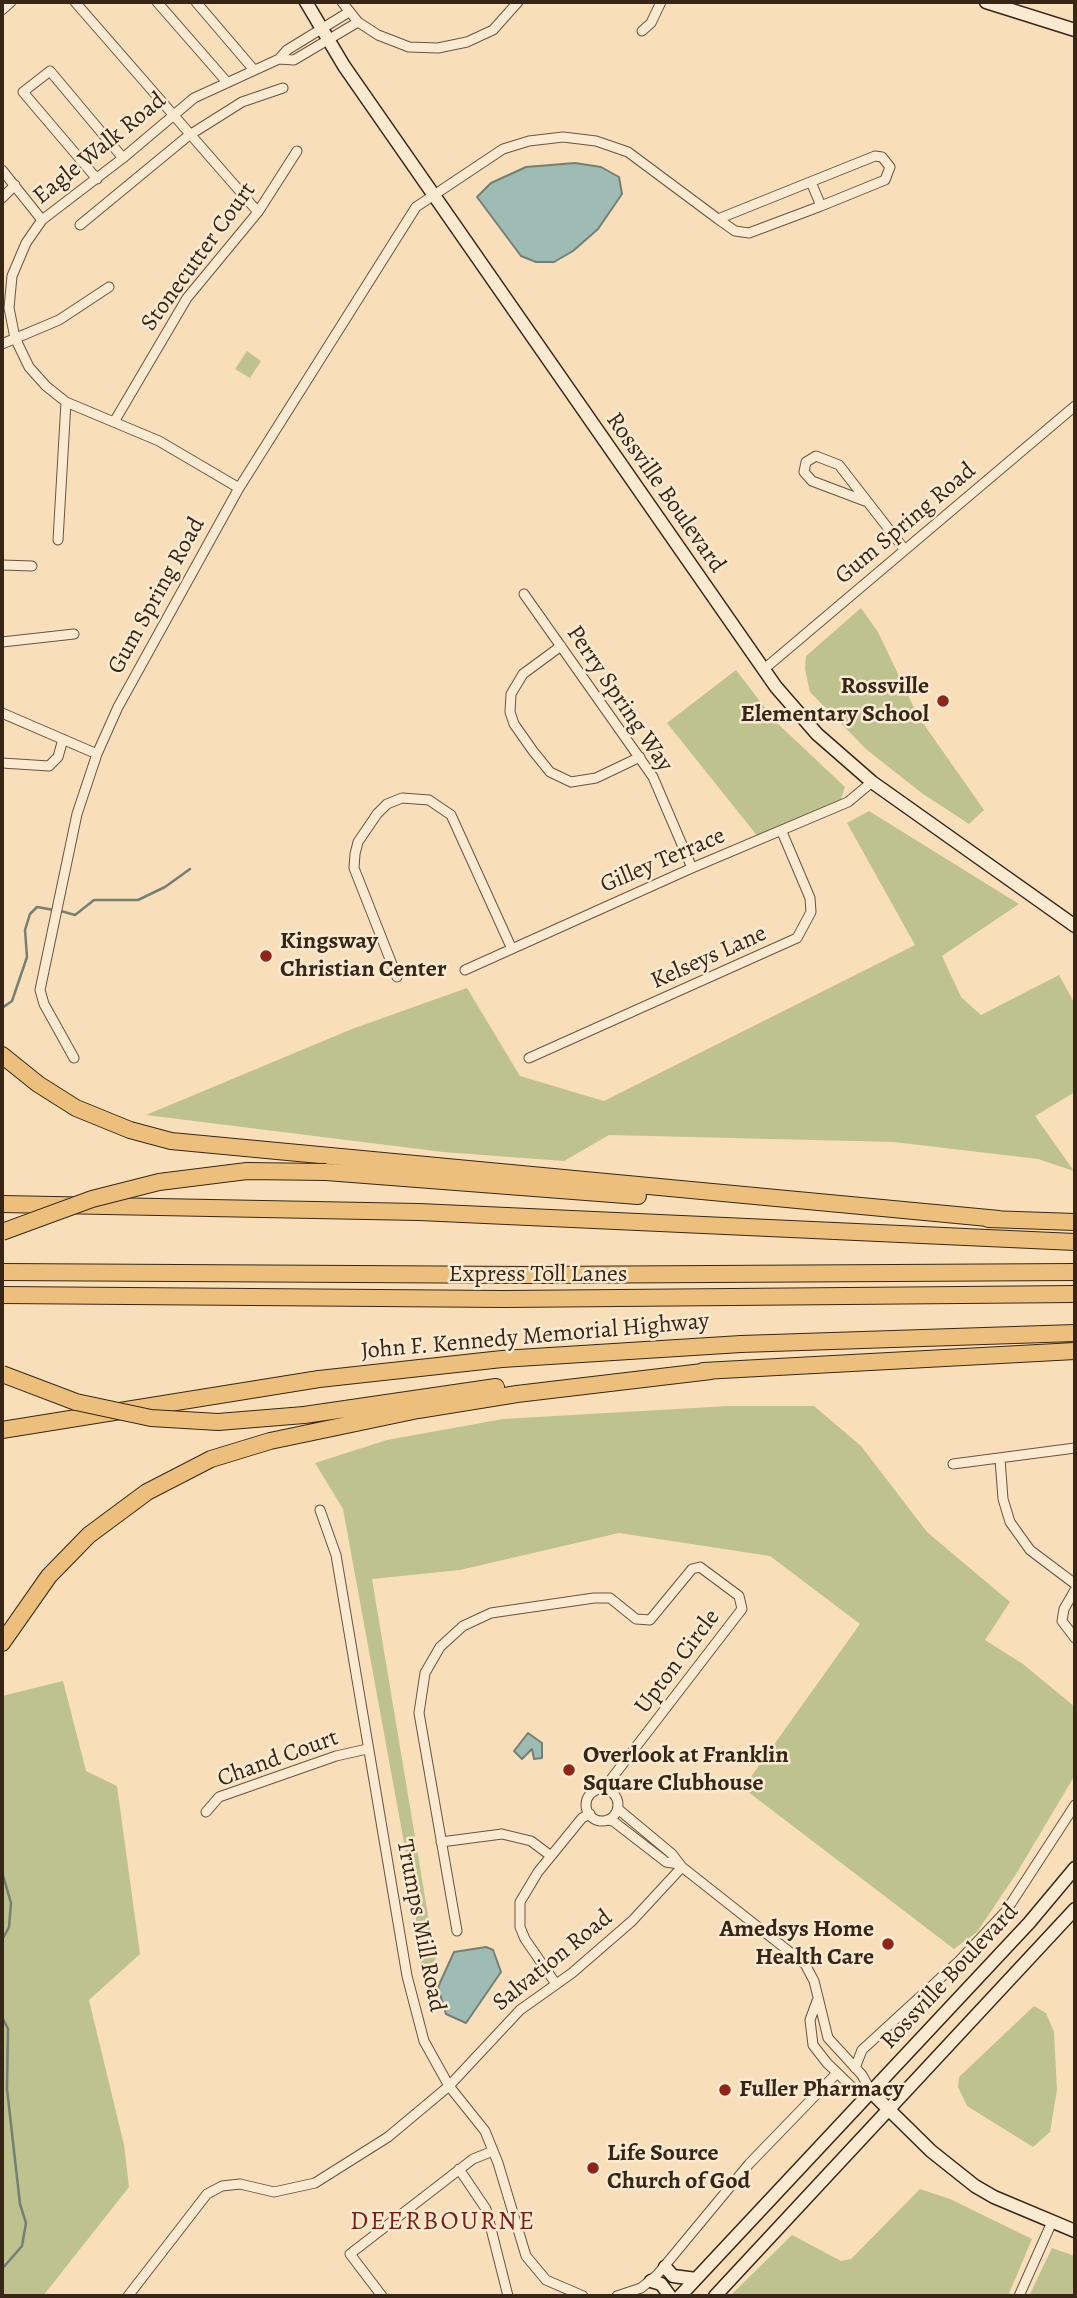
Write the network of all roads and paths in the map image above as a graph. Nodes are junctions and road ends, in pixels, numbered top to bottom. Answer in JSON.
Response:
{"nodes":[{"id":1,"x":11,"y":2,"type":"edge"},
{"id":2,"x":75,"y":2,"type":"edge"},
{"id":3,"x":158,"y":2,"type":"edge"},
{"id":4,"x":196,"y":2,"type":"edge"},
{"id":5,"x":306,"y":2,"type":"edge"},
{"id":6,"x":342,"y":2,"type":"edge"},
{"id":7,"x":518,"y":2,"type":"edge"},
{"id":8,"x":661,"y":2,"type":"edge"},
{"id":9,"x":986,"y":2,"type":"edge"},
{"id":10,"x":2,"y":10,"type":"edge"},
{"id":11,"x":349,"y":12,"type":"junction"},
{"id":12,"x":358,"y":22,"type":"junction"},
{"id":13,"x":1075,"y":30,"type":"edge"},
{"id":14,"x":642,"y":31,"type":"dead end"},
{"id":15,"x":325,"y":35,"type":"junction"},
{"id":16,"x":254,"y":70,"type":"junction"},
{"id":17,"x":226,"y":81,"type":"junction"},
{"id":18,"x":283,"y":88,"type":"dead end"},
{"id":19,"x":171,"y":115,"type":"junction"},
{"id":20,"x":188,"y":136,"type":"junction"},
{"id":21,"x":297,"y":151,"type":"dead end"},
{"id":22,"x":123,"y":158,"type":"junction"},
{"id":23,"x":2,"y":170,"type":"edge"},
{"id":24,"x":97,"y":178,"type":"junction"},
{"id":25,"x":811,"y":181,"type":"junction"},
{"id":26,"x":15,"y":185,"type":"junction"},
{"id":27,"x":433,"y":195,"type":"junction"},
{"id":28,"x":2,"y":198,"type":"edge"},
{"id":29,"x":821,"y":206,"type":"junction"},
{"id":30,"x":258,"y":212,"type":"junction"},
{"id":31,"x":718,"y":219,"type":"junction"},
{"id":32,"x":42,"y":220,"type":"junction"},
{"id":33,"x":80,"y":225,"type":"dead end"},
{"id":34,"x":109,"y":287,"type":"dead end"},
{"id":35,"x":15,"y":338,"type":"junction"},
{"id":36,"x":2,"y":344,"type":"edge"},
{"id":37,"x":66,"y":402,"type":"junction"},
{"id":38,"x":1075,"y":407,"type":"edge"},
{"id":39,"x":114,"y":422,"type":"junction"},
{"id":40,"x":239,"y":488,"type":"junction"},
{"id":41,"x":865,"y":501,"type":"junction"},
{"id":42,"x":58,"y":540,"type":"dead end"},
{"id":43,"x":905,"y":550,"type":"junction"},
{"id":44,"x":2,"y":565,"type":"edge"},
{"id":45,"x":32,"y":566,"type":"dead end"},
{"id":46,"x":524,"y":594,"type":"dead end"},
{"id":47,"x":74,"y":634,"type":"dead end"},
{"id":48,"x":2,"y":642,"type":"edge"},
{"id":49,"x":561,"y":646,"type":"junction"},
{"id":50,"x":763,"y":670,"type":"junction"},
{"id":51,"x":2,"y":713,"type":"edge"},
{"id":52,"x":63,"y":739,"type":"junction"},
{"id":53,"x":97,"y":754,"type":"junction"},
{"id":54,"x":640,"y":757,"type":"junction"},
{"id":55,"x":2,"y":763,"type":"edge"},
{"id":56,"x":872,"y":782,"type":"junction"},
{"id":57,"x":782,"y":832,"type":"junction"},
{"id":58,"x":692,"y":868,"type":"junction"},
{"id":59,"x":1075,"y":926,"type":"edge"},
{"id":60,"x":511,"y":947,"type":"junction"},
{"id":61,"x":465,"y":970,"type":"dead end"},
{"id":62,"x":397,"y":977,"type":"dead end"},
{"id":63,"x":2,"y":1055,"type":"edge"},
{"id":64,"x":74,"y":1058,"type":"dead end"},
{"id":65,"x":529,"y":1058,"type":"dead end"},
{"id":66,"x":2,"y":1204,"type":"edge"},
{"id":67,"x":999,"y":1219,"type":"junction"},
{"id":68,"x":1075,"y":1222,"type":"edge"},
{"id":69,"x":2,"y":1232,"type":"edge"},
{"id":70,"x":1075,"y":1242,"type":"edge"},
{"id":71,"x":2,"y":1272,"type":"edge"},
{"id":72,"x":1075,"y":1272,"type":"edge"},
{"id":73,"x":1075,"y":1294,"type":"edge"},
{"id":74,"x":2,"y":1295,"type":"edge"},
{"id":75,"x":1075,"y":1333,"type":"edge"},
{"id":76,"x":1075,"y":1351,"type":"edge"},
{"id":77,"x":711,"y":1371,"type":"junction"},
{"id":78,"x":2,"y":1374,"type":"edge"},
{"id":79,"x":2,"y":1430,"type":"edge"},
{"id":80,"x":1075,"y":1448,"type":"edge"},
{"id":81,"x":1000,"y":1459,"type":"junction"},
{"id":82,"x":953,"y":1464,"type":"dead end"},
{"id":83,"x":320,"y":1510,"type":"dead end"},
{"id":84,"x":1075,"y":1587,"type":"edge"},
{"id":85,"x":1075,"y":1638,"type":"edge"},
{"id":86,"x":2,"y":1643,"type":"edge"},
{"id":87,"x":367,"y":1749,"type":"junction"},
{"id":88,"x":608,"y":1790,"type":"junction"},
{"id":89,"x":1075,"y":1805,"type":"edge"},
{"id":90,"x":618,"y":1809,"type":"junction"},
{"id":91,"x":206,"y":1812,"type":"dead end"},
{"id":92,"x":590,"y":1814,"type":"junction"},
{"id":93,"x":607,"y":1820,"type":"junction"},
{"id":94,"x":441,"y":1842,"type":"junction"},
{"id":95,"x":551,"y":1856,"type":"junction"},
{"id":96,"x":681,"y":1866,"type":"junction"},
{"id":97,"x":1075,"y":1868,"type":"edge"},
{"id":98,"x":1075,"y":1909,"type":"edge"},
{"id":99,"x":457,"y":1931,"type":"dead end"},
{"id":100,"x":556,"y":1984,"type":"junction"},
{"id":101,"x":817,"y":2001,"type":"junction"},
{"id":102,"x":855,"y":2068,"type":"junction"},
{"id":103,"x":836,"y":2073,"type":"junction"},
{"id":104,"x":449,"y":2085,"type":"junction"},
{"id":105,"x":872,"y":2093,"type":"junction"},
{"id":106,"x":889,"y":2110,"type":"junction"},
{"id":107,"x":493,"y":2151,"type":"junction"},
{"id":108,"x":459,"y":2169,"type":"junction"},
{"id":109,"x":1052,"y":2222,"type":"junction"},
{"id":110,"x":1075,"y":2231,"type":"edge"},
{"id":111,"x":665,"y":2267,"type":"junction"},
{"id":112,"x":696,"y":2279,"type":"junction"},
{"id":113,"x":651,"y":2281,"type":"junction"},
{"id":114,"x":128,"y":2296,"type":"edge"},
{"id":115,"x":382,"y":2296,"type":"edge"},
{"id":116,"x":508,"y":2296,"type":"edge"},
{"id":117,"x":583,"y":2296,"type":"edge"},
{"id":118,"x":617,"y":2296,"type":"edge"},
{"id":119,"x":670,"y":2296,"type":"edge"},
{"id":120,"x":680,"y":2296,"type":"edge"},
{"id":121,"x":715,"y":2296,"type":"edge"},
{"id":122,"x":1019,"y":2296,"type":"edge"}],
"edges":[{"from":1,"to":10,"type":"street"},
{"from":2,"to":19,"type":"street"},
{"from":3,"to":17,"type":"street"},
{"from":4,"to":16,"type":"street"},
{"from":5,"to":15,"type":"main road","name":"Rossville Boulevard"},
{"from":6,"to":11,"type":"street"},
{"from":7,"to":12,"type":"street"},
{"from":8,"to":14,"type":"street"},
{"from":9,"to":13,"type":"main road"},
{"from":11,"to":12,"type":"street"},
{"from":11,"to":15,"type":"street"},
{"from":12,"to":15,"type":"street"},
{"from":15,"to":16,"type":"street","name":"Eagle Walk Road"},
{"from":15,"to":27,"type":"main road","name":"Rossville Boulevard"},
{"from":16,"to":17,"type":"street","name":"Eagle Walk Road"},
{"from":17,"to":19,"type":"street","name":"Eagle Walk Road"},
{"from":18,"to":20,"type":"street"},
{"from":19,"to":20,"type":"street"},
{"from":19,"to":22,"type":"street","name":"Eagle Walk Road"},
{"from":20,"to":30,"type":"street"},
{"from":20,"to":33,"type":"street"},
{"from":21,"to":30,"type":"street","name":"Stonecutter Court"},
{"from":22,"to":24,"type":"street","name":"Eagle Walk Road"},
{"from":22,"to":24,"type":"street"},
{"from":23,"to":26,"type":"street"},
{"from":24,"to":32,"type":"street","name":"Eagle Walk Road"},
{"from":25,"to":29,"type":"street"},
{"from":25,"to":29,"type":"street","name":"Gum Spring Road"},
{"from":25,"to":31,"type":"street"},
{"from":26,"to":28,"type":"street"},
{"from":26,"to":32,"type":"street"},
{"from":27,"to":31,"type":"street","name":"Gum Spring Road"},
{"from":27,"to":40,"type":"street","name":"Gum Spring Road"},
{"from":27,"to":50,"type":"main road","name":"Rossville Boulevard"},
{"from":29,"to":31,"type":"street","name":"Gum Spring Road"},
{"from":30,"to":39,"type":"street","name":"Stonecutter Court"},
{"from":32,"to":35,"type":"street","name":"Eagle Walk Road"},
{"from":34,"to":35,"type":"street"},
{"from":35,"to":36,"type":"street"},
{"from":35,"to":37,"type":"street","name":"Eagle Walk Road"},
{"from":37,"to":39,"type":"street","name":"Eagle Walk Road"},
{"from":37,"to":42,"type":"street"},
{"from":38,"to":43,"type":"street","name":"Gum Spring Road"},
{"from":39,"to":40,"type":"street","name":"Eagle Walk Road"},
{"from":40,"to":53,"type":"street","name":"Gum Spring Road"},
{"from":41,"to":41,"type":"street"},
{"from":41,"to":43,"type":"street"},
{"from":43,"to":50,"type":"street","name":"Gum Spring Road"},
{"from":44,"to":45,"type":"street"},
{"from":46,"to":49,"type":"street","name":"Perry Spring Way"},
{"from":47,"to":48,"type":"street"},
{"from":49,"to":54,"type":"street","name":"Perry Spring Way"},
{"from":49,"to":54,"type":"street"},
{"from":50,"to":56,"type":"main road","name":"Rossville Boulevard"},
{"from":51,"to":52,"type":"street"},
{"from":52,"to":53,"type":"street"},
{"from":52,"to":55,"type":"street"},
{"from":53,"to":64,"type":"street","name":"Gum Spring Road"},
{"from":54,"to":58,"type":"street","name":"Perry Spring Way"},
{"from":56,"to":57,"type":"street","name":"Gilley Terrace"},
{"from":56,"to":59,"type":"main road","name":"Rossville Boulevard"},
{"from":57,"to":58,"type":"street","name":"Gilley Terrace"},
{"from":57,"to":65,"type":"street","name":"Kelseys Lane"},
{"from":58,"to":60,"type":"street","name":"Gilley Terrace"},
{"from":60,"to":61,"type":"street","name":"Gilley Terrace"},
{"from":60,"to":62,"type":"street"},
{"from":63,"to":67,"type":"highway"},
{"from":66,"to":70,"type":"highway"},
{"from":67,"to":68,"type":"highway"},
{"from":67,"to":69,"type":"highway","bridge":true},
{"from":71,"to":72,"type":"highway","name":"Express Toll Lanes"},
{"from":73,"to":74,"type":"highway","name":"Express Toll Lanes"},
{"from":75,"to":79,"type":"highway","name":"John F. Kennedy Memorial Highway"},
{"from":76,"to":77,"type":"highway"},
{"from":77,"to":78,"type":"highway","bridge":true},
{"from":77,"to":86,"type":"highway"},
{"from":80,"to":81,"type":"street"},
{"from":81,"to":82,"type":"street"},
{"from":81,"to":84,"type":"street"},
{"from":83,"to":87,"type":"street","name":"Trumps Mill Road"},
{"from":84,"to":85,"type":"street"},
{"from":87,"to":91,"type":"street","name":"Chand Court"},
{"from":87,"to":104,"type":"street","name":"Trumps Mill Road"},
{"from":88,"to":90,"type":"street"},
{"from":88,"to":92,"type":"street"},
{"from":88,"to":94,"type":"street","name":"Upton Circle"},
{"from":89,"to":102,"type":"street"},
{"from":90,"to":93,"type":"street"},
{"from":90,"to":96,"type":"street"},
{"from":92,"to":93,"type":"street"},
{"from":92,"to":95,"type":"street"},
{"from":93,"to":96,"type":"street"},
{"from":94,"to":95,"type":"street"},
{"from":94,"to":99,"type":"street","name":"Upton Circle"},
{"from":95,"to":100,"type":"street"},
{"from":96,"to":100,"type":"street","name":"Salvation Road"},
{"from":96,"to":101,"type":"street"},
{"from":97,"to":105,"type":"main road","name":"Rossville Boulevard"},
{"from":98,"to":106,"type":"main road","name":"Rossville Boulevard"},
{"from":100,"to":104,"type":"street","name":"Salvation Road"},
{"from":101,"to":102,"type":"street"},
{"from":101,"to":103,"type":"street"},
{"from":102,"to":105,"type":"street"},
{"from":103,"to":105,"type":"street"},
{"from":103,"to":111,"type":"street"},
{"from":104,"to":107,"type":"street","name":"Trumps Mill Road"},
{"from":104,"to":114,"type":"street","name":"Salvation Road"},
{"from":105,"to":106,"type":"main road"},
{"from":105,"to":112,"type":"main road","name":"Rossville Boulevard"},
{"from":106,"to":109,"type":"main road"},
{"from":106,"to":121,"type":"main road","name":"Rossville Boulevard"},
{"from":107,"to":108,"type":"street"},
{"from":107,"to":117,"type":"street","name":"Trumps Mill Road"},
{"from":108,"to":115,"type":"street"},
{"from":108,"to":116,"type":"street"},
{"from":109,"to":110,"type":"main road"},
{"from":109,"to":122,"type":"street"},
{"from":111,"to":112,"type":"main road"},
{"from":111,"to":113,"type":"street"},
{"from":112,"to":120,"type":"main road","name":"Rossville Boulevard"},
{"from":113,"to":118,"type":"street"},
{"from":113,"to":119,"type":"main road"}]}
